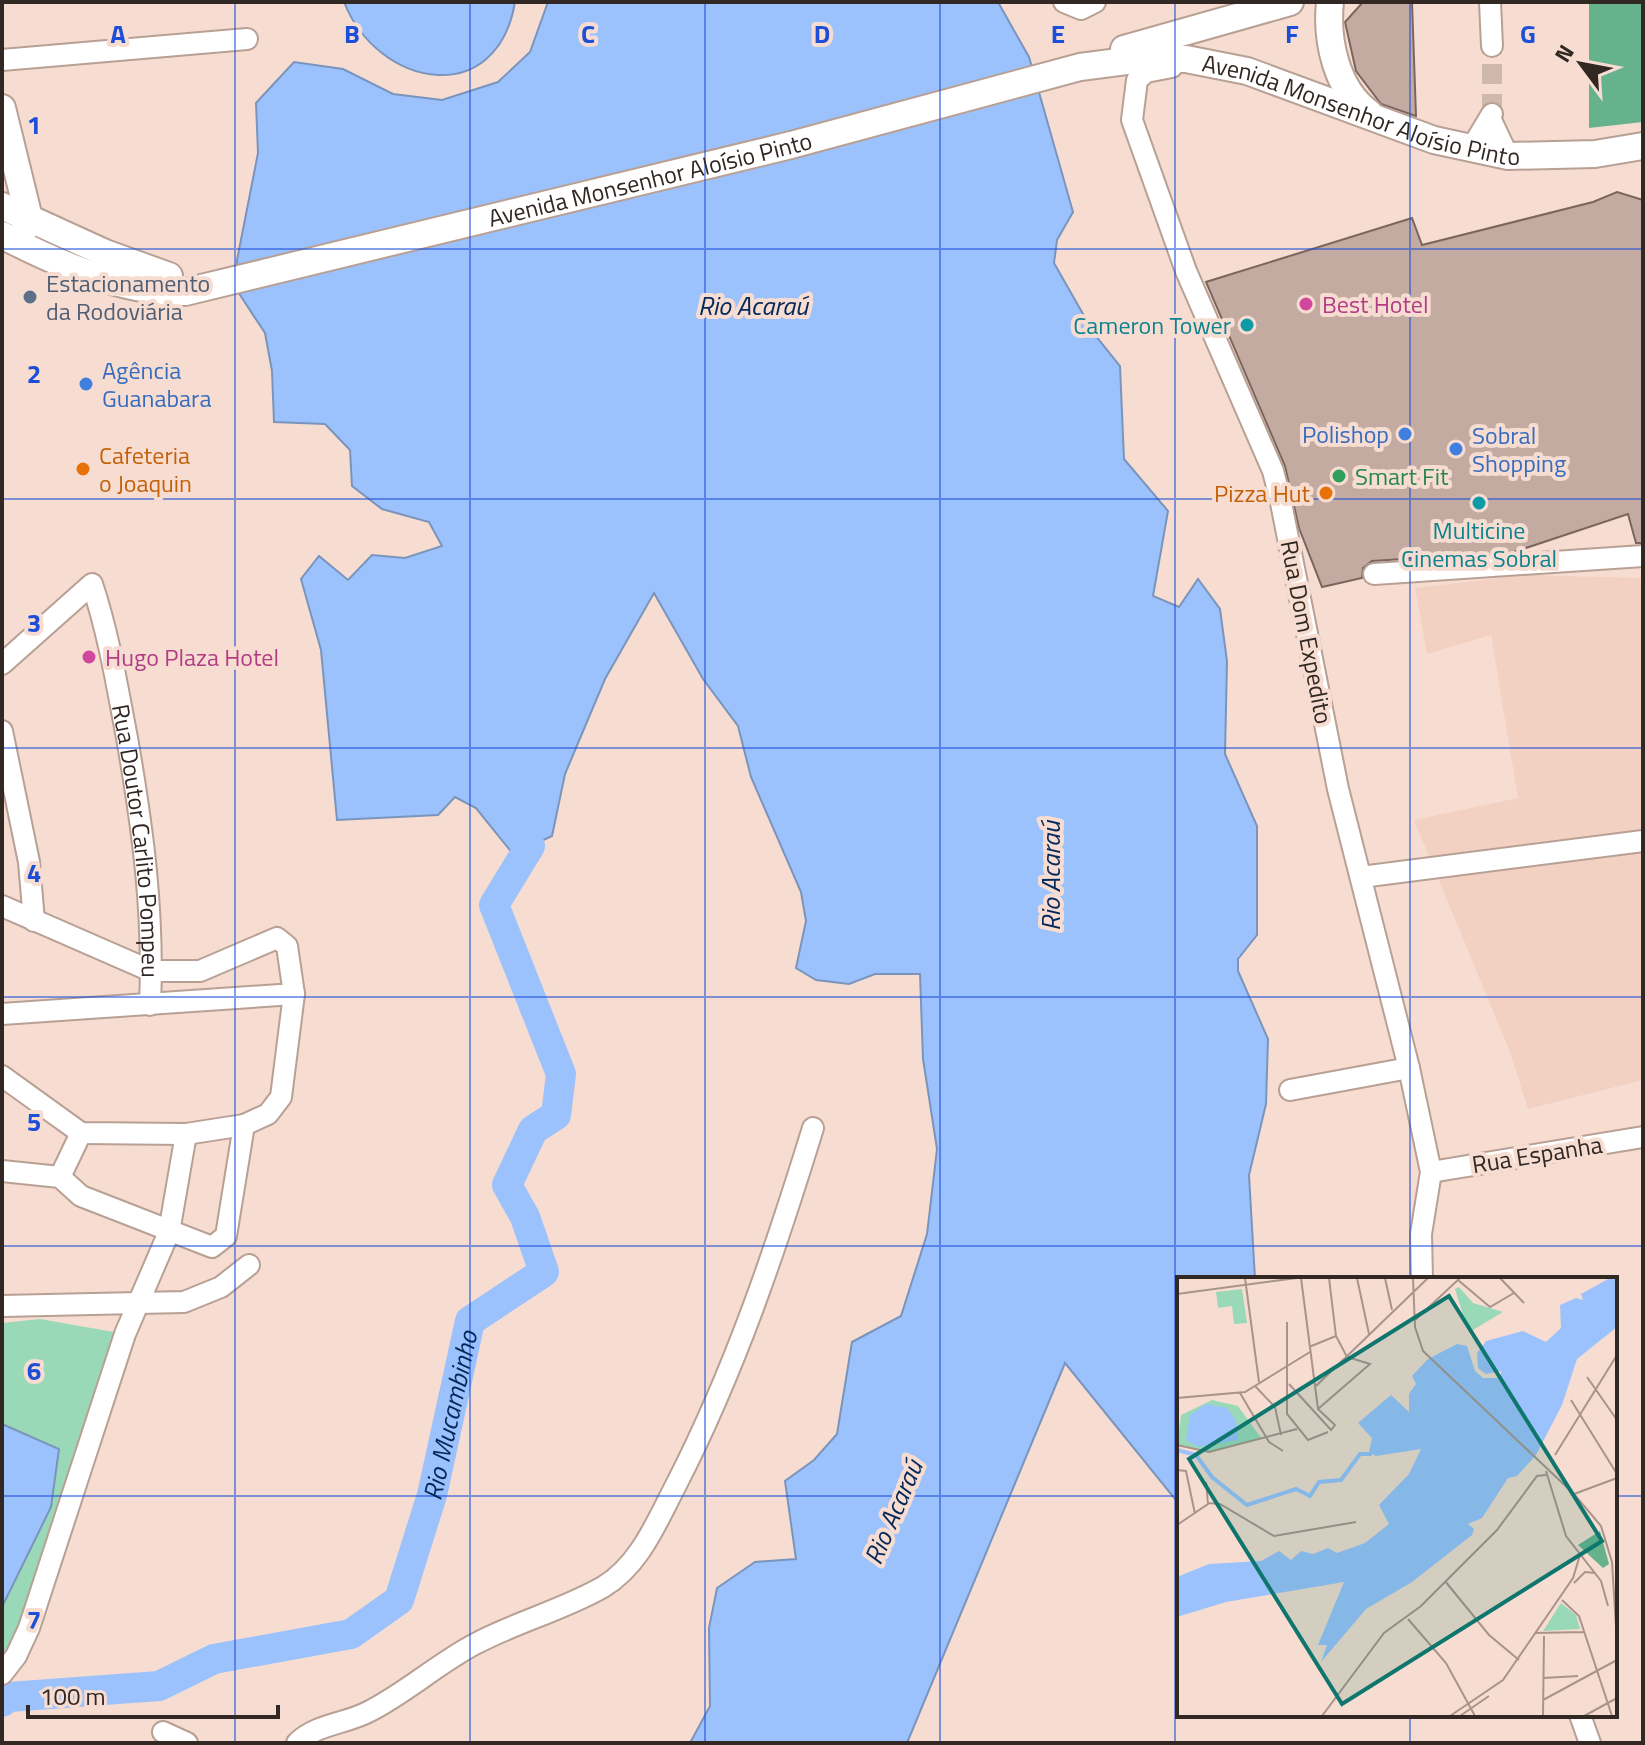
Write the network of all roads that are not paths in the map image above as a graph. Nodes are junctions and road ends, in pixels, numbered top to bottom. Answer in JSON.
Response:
{"nodes":[{"id":1,"x":1064,"y":2,"type":"edge"},
{"id":2,"x":1095,"y":2,"type":"edge"},
{"id":3,"x":1290,"y":2,"type":"edge"},
{"id":4,"x":1330,"y":2,"type":"edge"},
{"id":5,"x":1492,"y":3,"type":"edge"},
{"id":6,"x":247,"y":39,"type":"dead end"},
{"id":7,"x":1492,"y":46,"type":"tunnel mouth"},
{"id":8,"x":2,"y":60,"type":"edge"},
{"id":9,"x":1211,"y":63,"type":"junction"},
{"id":10,"x":1080,"y":67,"type":"junction"},
{"id":11,"x":2,"y":108,"type":"edge"},
{"id":12,"x":1381,"y":123,"type":"junction"},
{"id":13,"x":1641,"y":148,"type":"edge"},
{"id":14,"x":1471,"y":149,"type":"junction"},
{"id":15,"x":1508,"y":156,"type":"junction"},
{"id":16,"x":2,"y":206,"type":"edge"},
{"id":17,"x":29,"y":218,"type":"junction"},
{"id":18,"x":9,"y":238,"type":"edge"},
{"id":19,"x":216,"y":284,"type":"junction"},
{"id":20,"x":1643,"y":556,"type":"edge"},
{"id":21,"x":1374,"y":574,"type":"dead end"},
{"id":22,"x":2,"y":664,"type":"edge"},
{"id":23,"x":2,"y":731,"type":"edge"},
{"id":24,"x":1643,"y":841,"type":"edge"},
{"id":25,"x":1361,"y":877,"type":"junction"},
{"id":26,"x":2,"y":906,"type":"edge"},
{"id":27,"x":34,"y":921,"type":"junction"},
{"id":28,"x":151,"y":971,"type":"junction"},
{"id":29,"x":294,"y":994,"type":"junction"},
{"id":30,"x":150,"y":1005,"type":"junction"},
{"id":31,"x":2,"y":1014,"type":"edge"},
{"id":32,"x":1409,"y":1068,"type":"junction"},
{"id":33,"x":2,"y":1076,"type":"edge"},
{"id":34,"x":1290,"y":1090,"type":"dead end"},
{"id":35,"x":244,"y":1125,"type":"junction"},
{"id":36,"x":813,"y":1128,"type":"dead end"},
{"id":37,"x":81,"y":1133,"type":"junction"},
{"id":38,"x":186,"y":1134,"type":"junction"},
{"id":39,"x":1643,"y":1137,"type":"edge"},
{"id":40,"x":2,"y":1171,"type":"edge"},
{"id":41,"x":1431,"y":1172,"type":"junction"},
{"id":42,"x":60,"y":1177,"type":"junction"},
{"id":43,"x":169,"y":1232,"type":"junction"},
{"id":44,"x":249,"y":1265,"type":"dead end"},
{"id":45,"x":1422,"y":1277,"type":"edge"},
{"id":46,"x":138,"y":1303,"type":"junction"},
{"id":47,"x":2,"y":1306,"type":"edge"},
{"id":48,"x":2,"y":1674,"type":"edge"},
{"id":49,"x":1581,"y":1717,"type":"edge"},
{"id":50,"x":163,"y":1732,"type":"dead end"},
{"id":51,"x":187,"y":1743,"type":"edge"},
{"id":52,"x":297,"y":1743,"type":"edge"},
{"id":53,"x":1590,"y":1743,"type":"edge"}],
"edges":[{"from":1,"to":2,"type":"street"},
{"from":3,"to":10,"type":"main road","name":"Avenida Monsenhor Aloísio Pinto"},
{"from":4,"to":12,"type":"main road"},
{"from":5,"to":7,"type":"street"},
{"from":6,"to":8,"type":"street"},
{"from":9,"to":10,"type":"main road","name":"Avenida Monsenhor Aloísio Pinto"},
{"from":9,"to":12,"type":"main road","name":"Avenida Monsenhor Aloísio Pinto"},
{"from":9,"to":25,"type":"street","name":"Rua Dom Expedito"},
{"from":10,"to":19,"type":"main road","name":"Avenida Monsenhor Aloísio Pinto"},
{"from":11,"to":17,"type":"main road"},
{"from":12,"to":14,"type":"main road","name":"Avenida Monsenhor Aloísio Pinto"},
{"from":13,"to":15,"type":"main road","name":"Avenida Monsenhor Aloísio Pinto"},
{"from":14,"to":15,"type":"main road","name":"Avenida Monsenhor Aloísio Pinto"},
{"from":14,"to":15,"type":"street"},
{"from":16,"to":17,"type":"main road","name":"Avenida Monsenhor Aloísio Pinto"},
{"from":17,"to":18,"type":"main road"},
{"from":17,"to":19,"type":"main road","name":"Avenida Monsenhor Aloísio Pinto"},
{"from":18,"to":19,"type":"main road","name":"Avenida Monsenhor Aloísio Pinto"},
{"from":20,"to":21,"type":"street"},
{"from":22,"to":28,"type":"street","name":"Rua Doutor Carlito Pompeu"},
{"from":23,"to":27,"type":"street"},
{"from":24,"to":25,"type":"street"},
{"from":25,"to":32,"type":"street","name":"Rua Dom Expedito"},
{"from":26,"to":27,"type":"street"},
{"from":27,"to":28,"type":"street"},
{"from":28,"to":29,"type":"street"},
{"from":28,"to":30,"type":"street","name":"Rua Doutor Carlito Pompeu"},
{"from":29,"to":30,"type":"street"},
{"from":29,"to":35,"type":"street"},
{"from":30,"to":31,"type":"street"},
{"from":32,"to":34,"type":"street"},
{"from":32,"to":41,"type":"street","name":"Rua Dom Expedito"},
{"from":33,"to":37,"type":"street"},
{"from":35,"to":38,"type":"street"},
{"from":35,"to":43,"type":"street"},
{"from":36,"to":52,"type":"street"},
{"from":37,"to":38,"type":"street"},
{"from":37,"to":42,"type":"street"},
{"from":38,"to":43,"type":"street"},
{"from":39,"to":41,"type":"street","name":"Rua Espanha"},
{"from":40,"to":42,"type":"street"},
{"from":41,"to":45,"type":"street","name":"Rua Dom Expedito"},
{"from":42,"to":43,"type":"street"},
{"from":43,"to":46,"type":"street"},
{"from":44,"to":46,"type":"street"},
{"from":46,"to":47,"type":"street"},
{"from":46,"to":48,"type":"street"},
{"from":49,"to":53,"type":"street"},
{"from":50,"to":51,"type":"street"}]}
